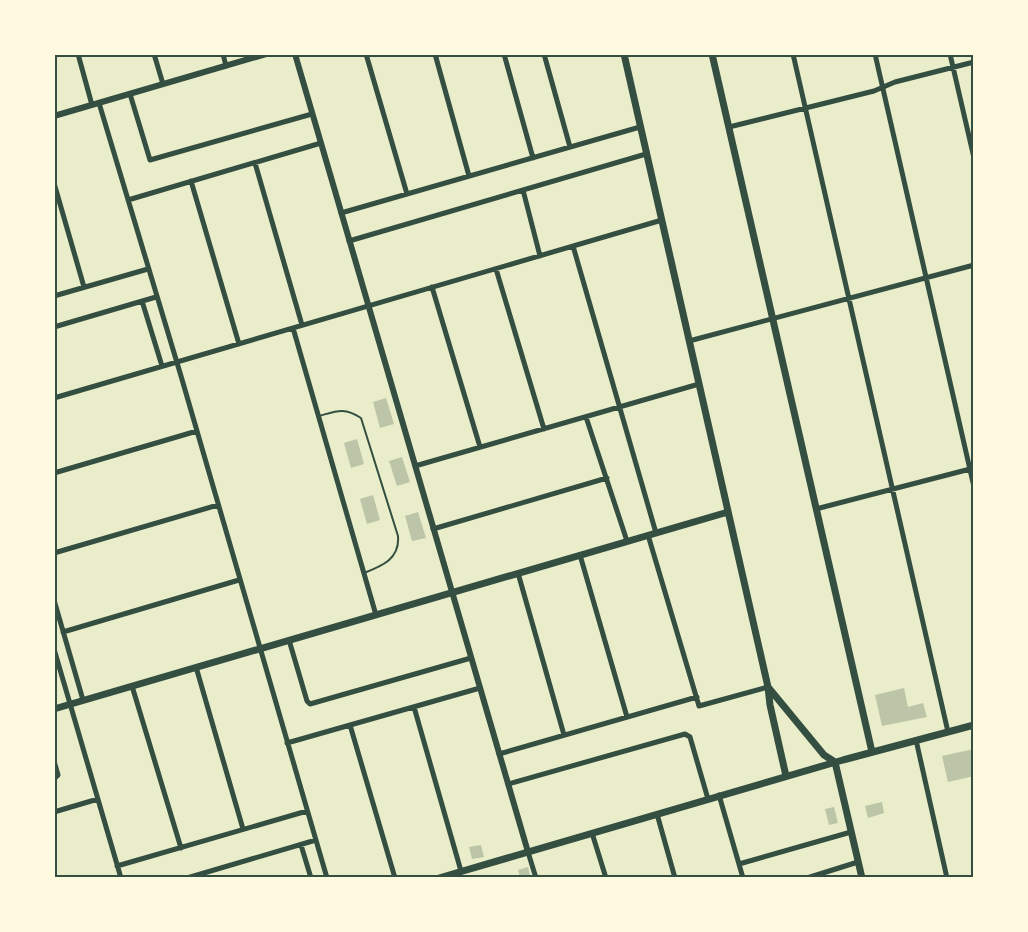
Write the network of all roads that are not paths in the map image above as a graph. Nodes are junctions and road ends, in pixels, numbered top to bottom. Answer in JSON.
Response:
{"nodes":[{"id":1,"x":78,"y":54,"type":"edge"},
{"id":2,"x":154,"y":54,"type":"edge"},
{"id":3,"x":223,"y":54,"type":"edge"},
{"id":4,"x":266,"y":54,"type":"edge"},
{"id":5,"x":295,"y":54,"type":"edge"},
{"id":6,"x":366,"y":54,"type":"edge"},
{"id":7,"x":435,"y":54,"type":"edge"},
{"id":8,"x":504,"y":54,"type":"edge"},
{"id":9,"x":544,"y":54,"type":"edge"},
{"id":10,"x":624,"y":54,"type":"edge"},
{"id":11,"x":712,"y":54,"type":"edge"},
{"id":12,"x":793,"y":54,"type":"edge"},
{"id":13,"x":875,"y":54,"type":"edge"},
{"id":14,"x":950,"y":54,"type":"edge"},
{"id":15,"x":974,"y":62,"type":"edge"},
{"id":16,"x":226,"y":66,"type":"junction"},
{"id":17,"x":953,"y":67,"type":"junction"},
{"id":18,"x":163,"y":84,"type":"junction"},
{"id":19,"x":883,"y":87,"type":"junction"},
{"id":20,"x":130,"y":94,"type":"junction"},
{"id":21,"x":96,"y":104,"type":"junction"},
{"id":22,"x":805,"y":108,"type":"junction"},
{"id":23,"x":312,"y":114,"type":"junction"},
{"id":24,"x":54,"y":116,"type":"edge"},
{"id":25,"x":729,"y":126,"type":"junction"},
{"id":26,"x":640,"y":127,"type":"junction"},
{"id":27,"x":321,"y":143,"type":"junction"},
{"id":28,"x":570,"y":147,"type":"junction"},
{"id":29,"x":646,"y":154,"type":"junction"},
{"id":30,"x":533,"y":158,"type":"junction"},
{"id":31,"x":974,"y":158,"type":"edge"},
{"id":32,"x":255,"y":163,"type":"junction"},
{"id":33,"x":469,"y":176,"type":"junction"},
{"id":34,"x":191,"y":182,"type":"junction"},
{"id":35,"x":54,"y":183,"type":"edge"},
{"id":36,"x":523,"y":190,"type":"junction"},
{"id":37,"x":407,"y":194,"type":"junction"},
{"id":38,"x":128,"y":200,"type":"junction"},
{"id":39,"x":341,"y":213,"type":"junction"},
{"id":40,"x":662,"y":220,"type":"junction"},
{"id":41,"x":349,"y":241,"type":"junction"},
{"id":42,"x":573,"y":246,"type":"junction"},
{"id":43,"x":540,"y":256,"type":"junction"},
{"id":44,"x":974,"y":265,"type":"edge"},
{"id":45,"x":148,"y":268,"type":"junction"},
{"id":46,"x":496,"y":269,"type":"junction"},
{"id":47,"x":926,"y":278,"type":"junction"},
{"id":48,"x":84,"y":287,"type":"junction"},
{"id":49,"x":432,"y":287,"type":"junction"},
{"id":50,"x":54,"y":296,"type":"edge"},
{"id":51,"x":156,"y":297,"type":"junction"},
{"id":52,"x":849,"y":299,"type":"junction"},
{"id":53,"x":142,"y":301,"type":"junction"},
{"id":54,"x":368,"y":306,"type":"junction"},
{"id":55,"x":772,"y":319,"type":"junction"},
{"id":56,"x":302,"y":326,"type":"junction"},
{"id":57,"x":54,"y":327,"type":"edge"},
{"id":58,"x":293,"y":328,"type":"junction"},
{"id":59,"x":689,"y":341,"type":"junction"},
{"id":60,"x":239,"y":344,"type":"junction"},
{"id":61,"x":176,"y":362,"type":"junction"},
{"id":62,"x":162,"y":366,"type":"junction"},
{"id":63,"x":699,"y":384,"type":"junction"},
{"id":64,"x":54,"y":398,"type":"edge"},
{"id":65,"x":620,"y":407,"type":"junction"},
{"id":66,"x":319,"y":416,"type":"junction"},
{"id":67,"x":586,"y":417,"type":"junction"},
{"id":68,"x":544,"y":429,"type":"junction"},
{"id":69,"x":196,"y":430,"type":"junction"},
{"id":70,"x":480,"y":447,"type":"junction"},
{"id":71,"x":415,"y":466,"type":"junction"},
{"id":72,"x":972,"y":469,"type":"edge"},
{"id":73,"x":54,"y":473,"type":"edge"},
{"id":74,"x":607,"y":478,"type":"junction"},
{"id":75,"x":974,"y":486,"type":"edge"},
{"id":76,"x":892,"y":489,"type":"junction"},
{"id":77,"x":218,"y":505,"type":"junction"},
{"id":78,"x":816,"y":509,"type":"junction"},
{"id":79,"x":728,"y":512,"type":"junction"},
{"id":80,"x":433,"y":529,"type":"junction"},
{"id":81,"x":652,"y":534,"type":"junction"},
{"id":82,"x":627,"y":541,"type":"junction"},
{"id":83,"x":54,"y":553,"type":"edge"},
{"id":84,"x":580,"y":555,"type":"junction"},
{"id":85,"x":364,"y":573,"type":"junction"},
{"id":86,"x":518,"y":573,"type":"junction"},
{"id":87,"x":239,"y":580,"type":"junction"},
{"id":88,"x":451,"y":593,"type":"junction"},
{"id":89,"x":54,"y":600,"type":"edge"},
{"id":90,"x":376,"y":615,"type":"junction"},
{"id":91,"x":63,"y":632,"type":"junction"},
{"id":92,"x":289,"y":640,"type":"junction"},
{"id":93,"x":54,"y":649,"type":"edge"},
{"id":94,"x":259,"y":649,"type":"junction"},
{"id":95,"x":471,"y":658,"type":"junction"},
{"id":96,"x":196,"y":667,"type":"junction"},
{"id":97,"x":132,"y":686,"type":"junction"},
{"id":98,"x":768,"y":687,"type":"junction"},
{"id":99,"x":480,"y":688,"type":"junction"},
{"id":100,"x":697,"y":697,"type":"junction"},
{"id":101,"x":83,"y":700,"type":"junction"},
{"id":102,"x":70,"y":704,"type":"junction"},
{"id":103,"x":414,"y":707,"type":"junction"},
{"id":104,"x":54,"y":709,"type":"edge"},
{"id":105,"x":627,"y":717,"type":"junction"},
{"id":106,"x":350,"y":725,"type":"junction"},
{"id":107,"x":974,"y":725,"type":"edge"},
{"id":108,"x":948,"y":732,"type":"junction"},
{"id":109,"x":564,"y":735,"type":"junction"},
{"id":110,"x":916,"y":740,"type":"junction"},
{"id":111,"x":287,"y":743,"type":"junction"},
{"id":112,"x":872,"y":752,"type":"junction"},
{"id":113,"x":499,"y":754,"type":"junction"},
{"id":114,"x":54,"y":761,"type":"edge"},
{"id":115,"x":835,"y":762,"type":"junction"},
{"id":116,"x":786,"y":776,"type":"junction"},
{"id":117,"x":56,"y":778,"type":"edge"},
{"id":118,"x":508,"y":784,"type":"junction"},
{"id":119,"x":719,"y":795,"type":"junction"},
{"id":120,"x":98,"y":799,"type":"junction"},
{"id":121,"x":708,"y":799,"type":"junction"},
{"id":122,"x":307,"y":811,"type":"junction"},
{"id":123,"x":54,"y":812,"type":"edge"},
{"id":124,"x":657,"y":814,"type":"junction"},
{"id":125,"x":243,"y":829,"type":"junction"},
{"id":126,"x":851,"y":832,"type":"junction"},
{"id":127,"x":592,"y":833,"type":"junction"},
{"id":128,"x":316,"y":840,"type":"junction"},
{"id":129,"x":301,"y":844,"type":"junction"},
{"id":130,"x":181,"y":848,"type":"junction"},
{"id":131,"x":528,"y":852,"type":"junction"},
{"id":132,"x":858,"y":862,"type":"junction"},
{"id":133,"x":740,"y":864,"type":"junction"},
{"id":134,"x":117,"y":866,"type":"junction"},
{"id":135,"x":461,"y":871,"type":"junction"},
{"id":136,"x":121,"y":878,"type":"edge"},
{"id":137,"x":187,"y":878,"type":"edge"},
{"id":138,"x":311,"y":878,"type":"edge"},
{"id":139,"x":327,"y":878,"type":"edge"},
{"id":140,"x":395,"y":878,"type":"edge"},
{"id":141,"x":439,"y":878,"type":"edge"},
{"id":142,"x":536,"y":878,"type":"edge"},
{"id":143,"x":606,"y":878,"type":"edge"},
{"id":144,"x":675,"y":878,"type":"edge"},
{"id":145,"x":743,"y":878,"type":"edge"},
{"id":146,"x":807,"y":878,"type":"edge"},
{"id":147,"x":862,"y":878,"type":"edge"},
{"id":148,"x":947,"y":878,"type":"edge"}],
"edges":[{"from":1,"to":21,"type":"street"},
{"from":2,"to":18,"type":"street"},
{"from":3,"to":16,"type":"street"},
{"from":4,"to":16,"type":"street"},
{"from":5,"to":23,"type":"street"},
{"from":6,"to":37,"type":"street"},
{"from":7,"to":33,"type":"street"},
{"from":8,"to":30,"type":"street"},
{"from":9,"to":28,"type":"street"},
{"from":10,"to":26,"type":"main road"},
{"from":11,"to":25,"type":"main road"},
{"from":12,"to":22,"type":"street"},
{"from":13,"to":19,"type":"street"},
{"from":14,"to":17,"type":"street"},
{"from":15,"to":17,"type":"street"},
{"from":16,"to":18,"type":"street"},
{"from":17,"to":19,"type":"street"},
{"from":17,"to":31,"type":"street"},
{"from":18,"to":20,"type":"street"},
{"from":19,"to":22,"type":"street"},
{"from":19,"to":47,"type":"street"},
{"from":20,"to":21,"type":"street"},
{"from":20,"to":23,"type":"street"},
{"from":21,"to":24,"type":"street"},
{"from":21,"to":38,"type":"street"},
{"from":22,"to":25,"type":"street"},
{"from":22,"to":52,"type":"street"},
{"from":23,"to":27,"type":"street"},
{"from":25,"to":55,"type":"main road"},
{"from":26,"to":28,"type":"street"},
{"from":26,"to":29,"type":"main road"},
{"from":27,"to":32,"type":"street"},
{"from":27,"to":39,"type":"street"},
{"from":28,"to":30,"type":"street"},
{"from":29,"to":36,"type":"street"},
{"from":29,"to":40,"type":"main road"},
{"from":30,"to":33,"type":"street"},
{"from":32,"to":34,"type":"street"},
{"from":32,"to":56,"type":"street"},
{"from":33,"to":37,"type":"street"},
{"from":34,"to":38,"type":"street"},
{"from":34,"to":60,"type":"street"},
{"from":35,"to":48,"type":"street"},
{"from":36,"to":41,"type":"street"},
{"from":36,"to":43,"type":"street"},
{"from":37,"to":39,"type":"street"},
{"from":38,"to":45,"type":"street"},
{"from":39,"to":41,"type":"street"},
{"from":40,"to":42,"type":"street"},
{"from":40,"to":59,"type":"main road"},
{"from":41,"to":54,"type":"street"},
{"from":42,"to":43,"type":"street"},
{"from":42,"to":65,"type":"street"},
{"from":43,"to":46,"type":"street"},
{"from":44,"to":47,"type":"street"},
{"from":45,"to":48,"type":"street"},
{"from":45,"to":51,"type":"street"},
{"from":46,"to":49,"type":"street"},
{"from":46,"to":68,"type":"street"},
{"from":47,"to":52,"type":"street"},
{"from":47,"to":72,"type":"street"},
{"from":48,"to":50,"type":"street"},
{"from":49,"to":54,"type":"street"},
{"from":49,"to":70,"type":"street"},
{"from":51,"to":53,"type":"street"},
{"from":51,"to":61,"type":"street"},
{"from":52,"to":55,"type":"street"},
{"from":52,"to":76,"type":"street"},
{"from":53,"to":57,"type":"street"},
{"from":53,"to":62,"type":"street"},
{"from":54,"to":56,"type":"street"},
{"from":54,"to":71,"type":"street"},
{"from":55,"to":59,"type":"street"},
{"from":55,"to":78,"type":"main road"},
{"from":56,"to":58,"type":"street"},
{"from":58,"to":60,"type":"street"},
{"from":58,"to":66,"type":"street"},
{"from":59,"to":63,"type":"main road"},
{"from":60,"to":61,"type":"street"},
{"from":61,"to":62,"type":"street"},
{"from":61,"to":69,"type":"street"},
{"from":62,"to":64,"type":"street"},
{"from":63,"to":65,"type":"street"},
{"from":63,"to":79,"type":"main road"},
{"from":65,"to":67,"type":"street"},
{"from":65,"to":81,"type":"street"},
{"from":66,"to":85,"type":"street"},
{"from":66,"to":85,"type":"lane"},
{"from":67,"to":68,"type":"street"},
{"from":67,"to":74,"type":"street"},
{"from":68,"to":70,"type":"street"},
{"from":69,"to":73,"type":"street"},
{"from":69,"to":77,"type":"street"},
{"from":70,"to":71,"type":"street"},
{"from":71,"to":80,"type":"street"},
{"from":72,"to":75,"type":"street"},
{"from":72,"to":76,"type":"street"},
{"from":74,"to":80,"type":"street"},
{"from":74,"to":82,"type":"street"},
{"from":76,"to":78,"type":"street"},
{"from":76,"to":108,"type":"street"},
{"from":77,"to":83,"type":"street"},
{"from":77,"to":87,"type":"street"},
{"from":78,"to":112,"type":"main road"},
{"from":79,"to":81,"type":"main road"},
{"from":79,"to":98,"type":"main road"},
{"from":80,"to":88,"type":"street"},
{"from":81,"to":82,"type":"main road"},
{"from":81,"to":100,"type":"street"},
{"from":82,"to":84,"type":"main road"},
{"from":84,"to":86,"type":"main road"},
{"from":84,"to":105,"type":"street"},
{"from":85,"to":90,"type":"street"},
{"from":86,"to":88,"type":"main road"},
{"from":86,"to":109,"type":"street"},
{"from":87,"to":91,"type":"street"},
{"from":87,"to":94,"type":"street"},
{"from":88,"to":90,"type":"main road"},
{"from":88,"to":95,"type":"street"},
{"from":89,"to":91,"type":"street"},
{"from":90,"to":92,"type":"main road"},
{"from":91,"to":101,"type":"street"},
{"from":92,"to":94,"type":"main road"},
{"from":92,"to":95,"type":"street"},
{"from":93,"to":102,"type":"street"},
{"from":94,"to":96,"type":"main road"},
{"from":94,"to":111,"type":"street"},
{"from":95,"to":99,"type":"street"},
{"from":96,"to":97,"type":"main road"},
{"from":96,"to":125,"type":"street"},
{"from":97,"to":101,"type":"main road"},
{"from":97,"to":130,"type":"street"},
{"from":98,"to":100,"type":"street"},
{"from":98,"to":115,"type":"main road"},
{"from":98,"to":116,"type":"main road"},
{"from":99,"to":103,"type":"street"},
{"from":99,"to":113,"type":"street"},
{"from":100,"to":105,"type":"street"},
{"from":101,"to":102,"type":"main road"},
{"from":102,"to":104,"type":"main road"},
{"from":102,"to":120,"type":"street"},
{"from":103,"to":106,"type":"street"},
{"from":103,"to":135,"type":"street"},
{"from":105,"to":109,"type":"street"},
{"from":106,"to":111,"type":"street"},
{"from":106,"to":140,"type":"street"},
{"from":107,"to":108,"type":"main road"},
{"from":108,"to":110,"type":"main road"},
{"from":109,"to":113,"type":"street"},
{"from":110,"to":112,"type":"main road"},
{"from":110,"to":148,"type":"street"},
{"from":111,"to":122,"type":"street"},
{"from":112,"to":115,"type":"main road"},
{"from":113,"to":118,"type":"street"},
{"from":114,"to":117,"type":"street"},
{"from":115,"to":116,"type":"main road"},
{"from":115,"to":126,"type":"main road"},
{"from":116,"to":119,"type":"main road"},
{"from":118,"to":121,"type":"street"},
{"from":118,"to":131,"type":"street"},
{"from":119,"to":121,"type":"main road"},
{"from":119,"to":133,"type":"street"},
{"from":120,"to":123,"type":"street"},
{"from":120,"to":134,"type":"street"},
{"from":121,"to":124,"type":"main road"},
{"from":122,"to":125,"type":"street"},
{"from":122,"to":128,"type":"street"},
{"from":124,"to":127,"type":"main road"},
{"from":124,"to":144,"type":"street"},
{"from":125,"to":130,"type":"street"},
{"from":126,"to":132,"type":"main road"},
{"from":126,"to":133,"type":"street"},
{"from":127,"to":131,"type":"main road"},
{"from":127,"to":143,"type":"street"},
{"from":128,"to":129,"type":"street"},
{"from":128,"to":139,"type":"street"},
{"from":129,"to":137,"type":"street"},
{"from":129,"to":138,"type":"street"},
{"from":130,"to":134,"type":"street"},
{"from":131,"to":135,"type":"main road"},
{"from":131,"to":142,"type":"street"},
{"from":132,"to":146,"type":"street"},
{"from":132,"to":147,"type":"main road"},
{"from":133,"to":145,"type":"street"},
{"from":134,"to":136,"type":"street"},
{"from":135,"to":141,"type":"main road"}]}
